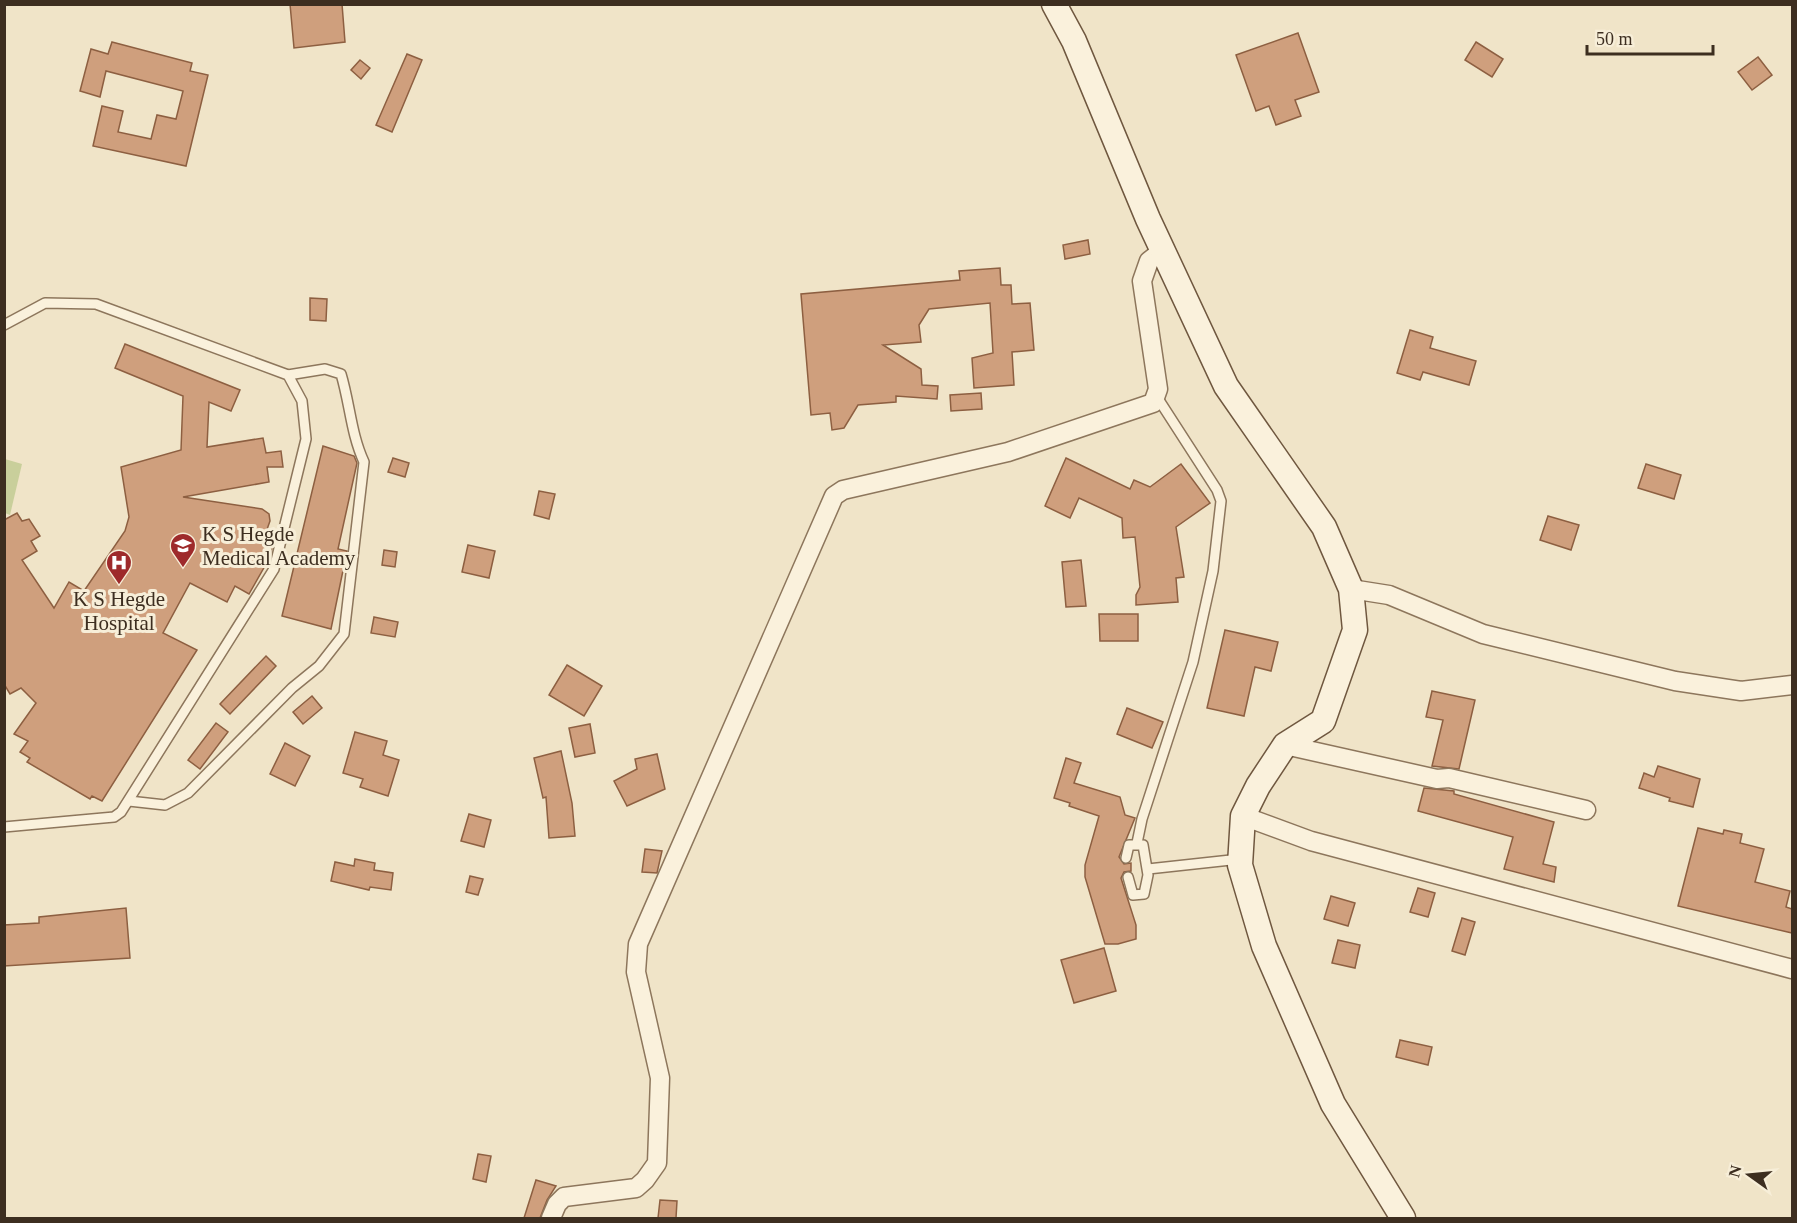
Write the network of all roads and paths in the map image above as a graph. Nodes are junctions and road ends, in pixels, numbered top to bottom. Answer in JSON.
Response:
{"nodes":[{"id":1,"x":1054,"y":4,"type":"edge"},
{"id":2,"x":1163,"y":250,"type":"junction"},
{"id":3,"x":4,"y":325,"type":"edge"},
{"id":4,"x":288,"y":375,"type":"junction"},
{"id":5,"x":1157,"y":397,"type":"junction"},
{"id":6,"x":1351,"y":589,"type":"junction"},
{"id":7,"x":1792,"y":685,"type":"edge"},
{"id":8,"x":1285,"y":745,"type":"junction"},
{"id":9,"x":129,"y":801,"type":"junction"},
{"id":10,"x":1586,"y":810,"type":"dead end"},
{"id":11,"x":1243,"y":816,"type":"junction"},
{"id":12,"x":4,"y":827,"type":"edge"},
{"id":13,"x":1137,"y":843,"type":"junction"},
{"id":14,"x":1126,"y":858,"type":"dead end"},
{"id":15,"x":1240,"y":859,"type":"junction"},
{"id":16,"x":1148,"y":869,"type":"junction"},
{"id":17,"x":1128,"y":877,"type":"dead end"},
{"id":18,"x":1792,"y":969,"type":"edge"},
{"id":19,"x":552,"y":1218,"type":"edge"},
{"id":20,"x":1403,"y":1218,"type":"edge"}],
"edges":[{"from":1,"to":2,"type":"main road"},
{"from":2,"to":5,"type":"street"},
{"from":2,"to":6,"type":"main road"},
{"from":3,"to":4,"type":"lane"},
{"from":4,"to":9,"type":"lane"},
{"from":4,"to":9,"type":"lane"},
{"from":5,"to":13,"type":"lane"},
{"from":5,"to":19,"type":"street"},
{"from":6,"to":7,"type":"street"},
{"from":6,"to":8,"type":"main road"},
{"from":8,"to":10,"type":"street"},
{"from":8,"to":11,"type":"main road"},
{"from":9,"to":12,"type":"lane"},
{"from":11,"to":15,"type":"main road"},
{"from":11,"to":18,"type":"street"},
{"from":13,"to":14,"type":"lane"},
{"from":13,"to":16,"type":"lane"},
{"from":15,"to":16,"type":"lane"},
{"from":15,"to":20,"type":"main road"},
{"from":16,"to":17,"type":"lane"}]}
